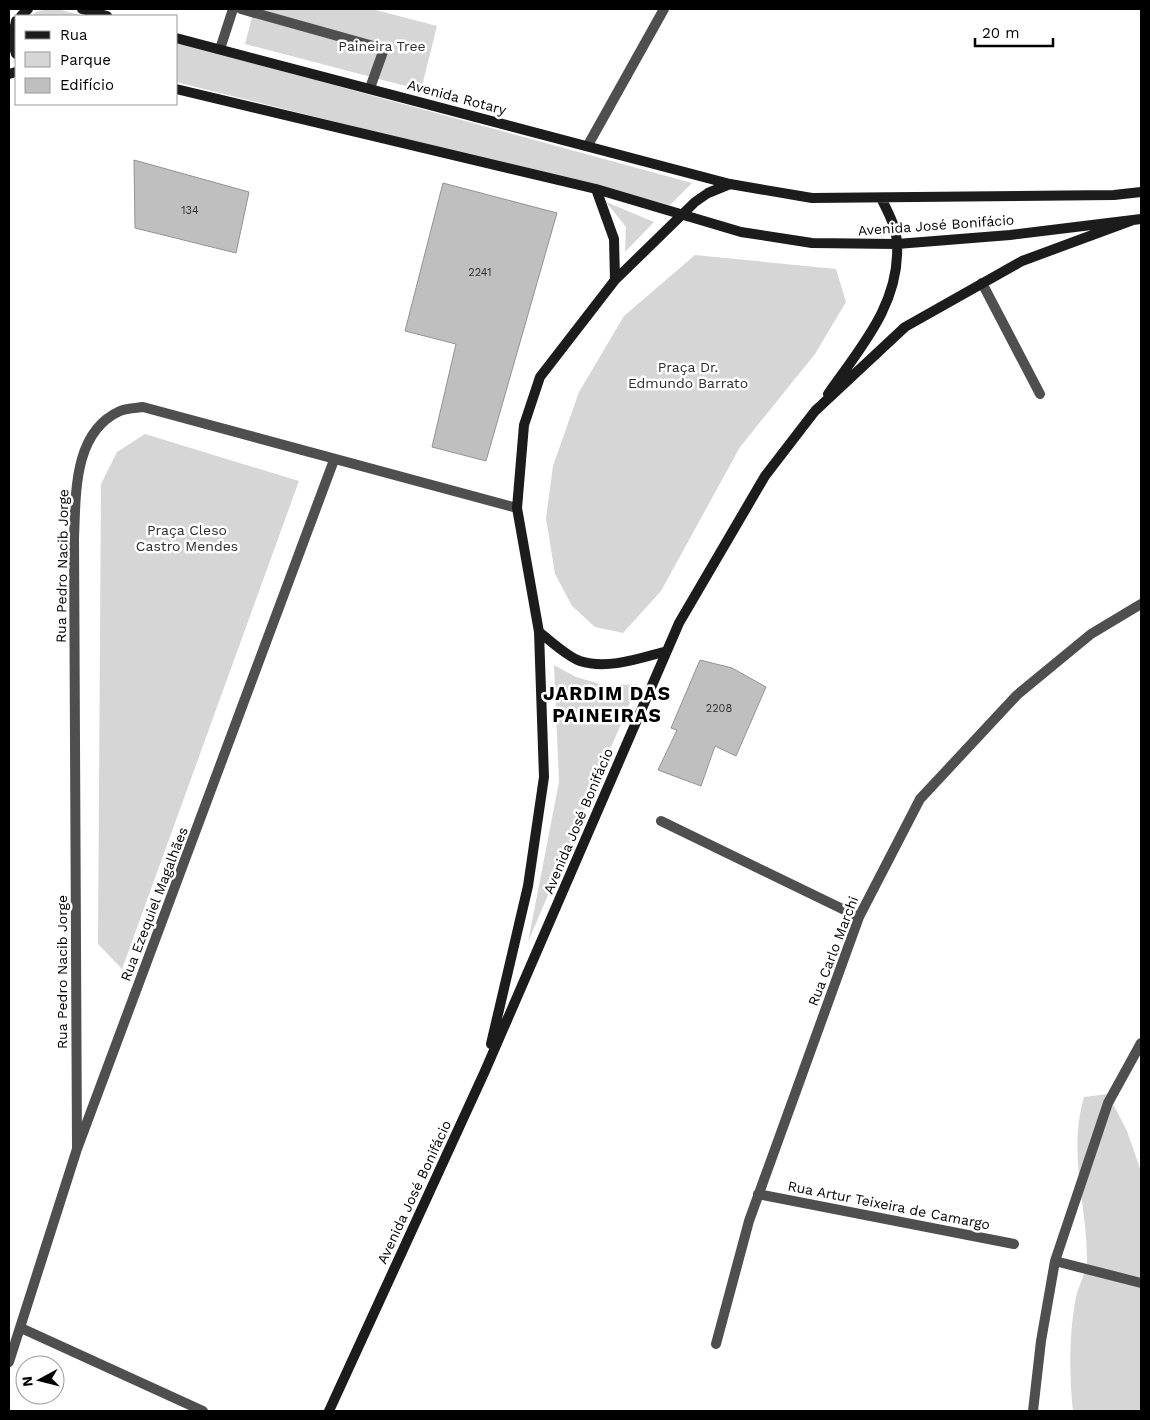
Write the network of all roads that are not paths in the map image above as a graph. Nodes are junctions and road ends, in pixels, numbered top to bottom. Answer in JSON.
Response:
{"nodes":[{"id":1,"x":82,"y":9,"type":"edge"},
{"id":2,"x":233,"y":9,"type":"edge"},
{"id":3,"x":241,"y":9,"type":"edge"},
{"id":4,"x":664,"y":9,"type":"edge"},
{"id":5,"x":103,"y":15,"type":"edge"},
{"id":6,"x":15,"y":26,"type":"edge"},
{"id":7,"x":178,"y":38,"type":"edge"},
{"id":8,"x":220,"y":49,"type":"junction"},
{"id":9,"x":15,"y":50,"type":"edge"},
{"id":10,"x":370,"y":88,"type":"junction"},
{"id":11,"x":178,"y":89,"type":"edge"},
{"id":12,"x":588,"y":145,"type":"junction"},
{"id":13,"x":730,"y":184,"type":"junction"},
{"id":14,"x":596,"y":189,"type":"junction"},
{"id":15,"x":1141,"y":192,"type":"edge"},
{"id":16,"x":881,"y":198,"type":"junction"},
{"id":17,"x":682,"y":216,"type":"junction"},
{"id":18,"x":1137,"y":219,"type":"edge"},
{"id":19,"x":898,"y":244,"type":"junction"},
{"id":20,"x":615,"y":280,"type":"junction"},
{"id":21,"x":982,"y":283,"type":"junction"},
{"id":22,"x":1040,"y":394,"type":"dead end"},
{"id":23,"x":815,"y":411,"type":"junction"},
{"id":24,"x":334,"y":460,"type":"junction"},
{"id":25,"x":517,"y":508,"type":"junction"},
{"id":26,"x":1141,"y":604,"type":"edge"},
{"id":27,"x":539,"y":632,"type":"junction"},
{"id":28,"x":667,"y":650,"type":"junction"},
{"id":29,"x":661,"y":821,"type":"dead end"},
{"id":30,"x":859,"y":917,"type":"junction"},
{"id":31,"x":1141,"y":1043,"type":"edge"},
{"id":32,"x":484,"y":1071,"type":"junction"},
{"id":33,"x":76,"y":1149,"type":"junction"},
{"id":34,"x":758,"y":1194,"type":"junction"},
{"id":35,"x":1014,"y":1244,"type":"dead end"},
{"id":36,"x":1055,"y":1261,"type":"junction"},
{"id":37,"x":1141,"y":1283,"type":"edge"},
{"id":38,"x":21,"y":1328,"type":"junction"},
{"id":39,"x":716,"y":1344,"type":"dead end"},
{"id":40,"x":9,"y":1362,"type":"edge"},
{"id":41,"x":203,"y":1411,"type":"edge"},
{"id":42,"x":329,"y":1411,"type":"edge"},
{"id":43,"x":1033,"y":1411,"type":"edge"}],
"edges":[{"from":1,"to":5,"type":"main road"},
{"from":2,"to":8,"type":"street"},
{"from":3,"to":10,"type":"street"},
{"from":4,"to":12,"type":"street"},
{"from":6,"to":9,"type":"main road"},
{"from":7,"to":8,"type":"main road","name":"Avenida Rotary"},
{"from":8,"to":10,"type":"main road","name":"Avenida Rotary"},
{"from":10,"to":12,"type":"main road","name":"Avenida Rotary"},
{"from":11,"to":14,"type":"main road"},
{"from":12,"to":13,"type":"main road","name":"Avenida Rotary"},
{"from":13,"to":16,"type":"main road","name":"Avenida José Bonifácio"},
{"from":13,"to":17,"type":"main road"},
{"from":14,"to":17,"type":"main road","name":"Avenida José Bonifácio"},
{"from":14,"to":20,"type":"main road"},
{"from":15,"to":16,"type":"main road","name":"Avenida José Bonifácio"},
{"from":16,"to":19,"type":"main road"},
{"from":17,"to":19,"type":"main road","name":"Avenida José Bonifácio"},
{"from":17,"to":20,"type":"main road"},
{"from":18,"to":19,"type":"main road","name":"Avenida José Bonifácio"},
{"from":18,"to":21,"type":"main road","name":"Avenida José Bonifácio"},
{"from":19,"to":23,"type":"main road"},
{"from":20,"to":25,"type":"main road"},
{"from":21,"to":22,"type":"street"},
{"from":21,"to":23,"type":"main road","name":"Avenida José Bonifácio"},
{"from":23,"to":28,"type":"main road","name":"Avenida José Bonifácio"},
{"from":24,"to":25,"type":"street","name":"Rua Pedro Nacib Jorge"},
{"from":24,"to":33,"type":"street","name":"Rua Ezequiel Magalhães"},
{"from":24,"to":33,"type":"street","name":"Rua Pedro Nacib Jorge"},
{"from":25,"to":27,"type":"main road"},
{"from":26,"to":30,"type":"street","name":"Rua Carlo Marchi"},
{"from":27,"to":28,"type":"main road"},
{"from":27,"to":32,"type":"main road"},
{"from":28,"to":32,"type":"main road","name":"Avenida José Bonifácio"},
{"from":29,"to":30,"type":"street"},
{"from":30,"to":34,"type":"street","name":"Rua Carlo Marchi"},
{"from":31,"to":36,"type":"street"},
{"from":32,"to":42,"type":"main road","name":"Avenida José Bonifácio"},
{"from":33,"to":38,"type":"street","name":"Rua Ezequiel Magalhães"},
{"from":34,"to":35,"type":"street","name":"Rua Artur Teixeira de Camargo"},
{"from":34,"to":39,"type":"street","name":"Rua Carlo Marchi"},
{"from":36,"to":37,"type":"street"},
{"from":36,"to":43,"type":"street"},
{"from":38,"to":40,"type":"street","name":"Rua Ezequiel Magalhães"},
{"from":38,"to":41,"type":"street"}]}
